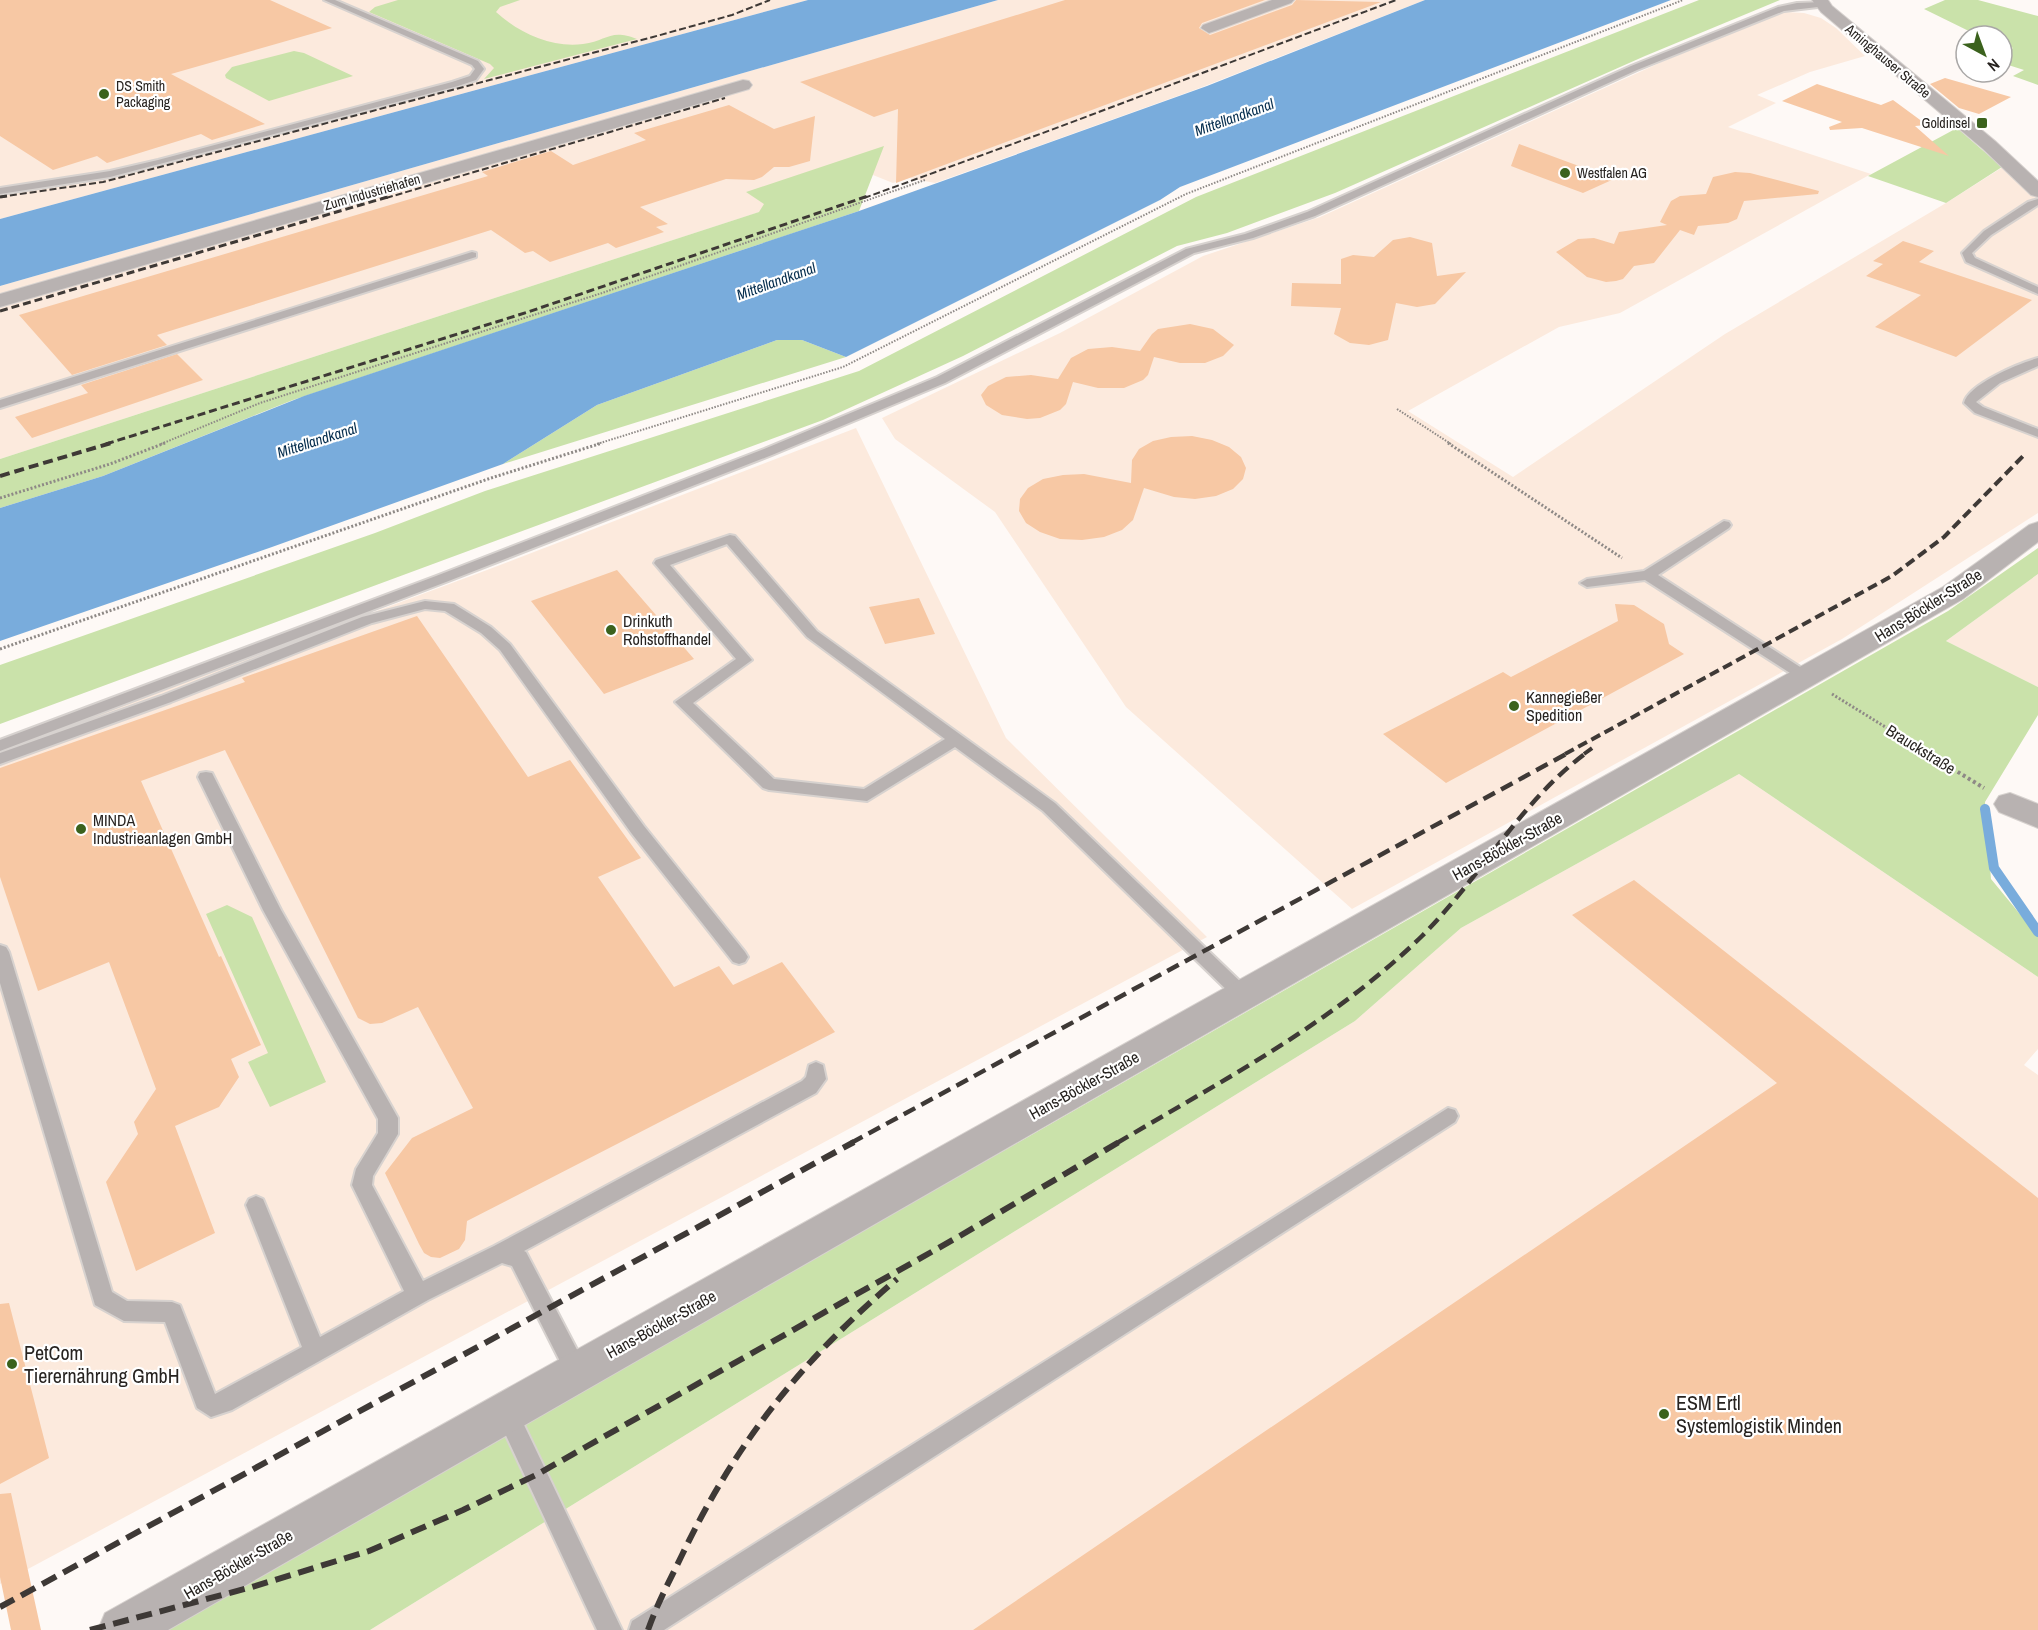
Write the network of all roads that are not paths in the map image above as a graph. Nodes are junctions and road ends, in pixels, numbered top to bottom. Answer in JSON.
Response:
{"nodes":[{"id":1,"x":328,"y":0,"type":"edge"},
{"id":2,"x":1286,"y":0,"type":"edge"},
{"id":3,"x":1821,"y":2,"type":"edge"},
{"id":4,"x":1209,"y":28,"type":"dead end"},
{"id":5,"x":743,"y":85,"type":"dead end"},
{"id":6,"x":2030,"y":173,"type":"edge"},
{"id":7,"x":0,"y":191,"type":"edge"},
{"id":8,"x":2038,"y":192,"type":"edge"},
{"id":9,"x":2038,"y":202,"type":"edge"},
{"id":10,"x":472,"y":255,"type":"dead end"},
{"id":11,"x":2038,"y":291,"type":"edge"},
{"id":12,"x":0,"y":301,"type":"edge"},
{"id":13,"x":2038,"y":362,"type":"edge"},
{"id":14,"x":0,"y":404,"type":"edge"},
{"id":15,"x":2038,"y":433,"type":"edge"},
{"id":16,"x":1724,"y":525,"type":"dead end"},
{"id":17,"x":2038,"y":530,"type":"edge"},
{"id":18,"x":1648,"y":575,"type":"junction"},
{"id":19,"x":1587,"y":583,"type":"dead end"},
{"id":20,"x":1806,"y":677,"type":"junction"},
{"id":21,"x":956,"y":739,"type":"junction"},
{"id":22,"x":0,"y":746,"type":"edge"},
{"id":23,"x":0,"y":759,"type":"edge"},
{"id":24,"x":206,"y":777,"type":"dead end"},
{"id":25,"x":2010,"y":804,"type":"road end"},
{"id":26,"x":2038,"y":817,"type":"edge"},
{"id":27,"x":0,"y":952,"type":"edge"},
{"id":28,"x":739,"y":957,"type":"dead end"},
{"id":29,"x":1243,"y":995,"type":"junction"},
{"id":30,"x":816,"y":1070,"type":"dead end"},
{"id":31,"x":1448,"y":1116,"type":"dead end"},
{"id":32,"x":256,"y":1205,"type":"dead end"},
{"id":33,"x":501,"y":1253,"type":"junction"},
{"id":34,"x":420,"y":1293,"type":"junction"},
{"id":35,"x":315,"y":1351,"type":"junction"},
{"id":36,"x":577,"y":1372,"type":"junction"},
{"id":37,"x":506,"y":1412,"type":"junction"},
{"id":38,"x":122,"y":1630,"type":"edge"},
{"id":39,"x":610,"y":1630,"type":"edge"},
{"id":40,"x":640,"y":1630,"type":"edge"}],
"edges":[{"from":1,"to":7,"type":"lane"},
{"from":2,"to":4,"type":"street"},
{"from":3,"to":6,"type":"street","name":"Aminghauser Straße"},
{"from":3,"to":22,"type":"lane"},
{"from":5,"to":12,"type":"street","name":"Zum Industriehafen"},
{"from":6,"to":8,"type":"street","name":"Aminghauser Straße"},
{"from":9,"to":11,"type":"lane"},
{"from":10,"to":14,"type":"lane"},
{"from":13,"to":15,"type":"lane"},
{"from":16,"to":18,"type":"lane"},
{"from":17,"to":20,"type":"street","name":"Hans-Böckler-Straße"},
{"from":18,"to":19,"type":"lane"},
{"from":18,"to":20,"type":"lane"},
{"from":20,"to":29,"type":"street","name":"Hans-Böckler-Straße"},
{"from":21,"to":21,"type":"lane"},
{"from":21,"to":29,"type":"lane"},
{"from":23,"to":28,"type":"lane"},
{"from":24,"to":34,"type":"lane"},
{"from":25,"to":26,"type":"street"},
{"from":27,"to":35,"type":"lane"},
{"from":29,"to":36,"type":"street","name":"Hans-Böckler-Straße"},
{"from":30,"to":33,"type":"lane"},
{"from":31,"to":40,"type":"lane"},
{"from":32,"to":35,"type":"lane"},
{"from":33,"to":34,"type":"lane"},
{"from":33,"to":36,"type":"lane"},
{"from":34,"to":35,"type":"lane"},
{"from":36,"to":37,"type":"street","name":"Hans-Böckler-Straße"},
{"from":37,"to":38,"type":"street","name":"Hans-Böckler-Straße"},
{"from":37,"to":39,"type":"lane"}]}
